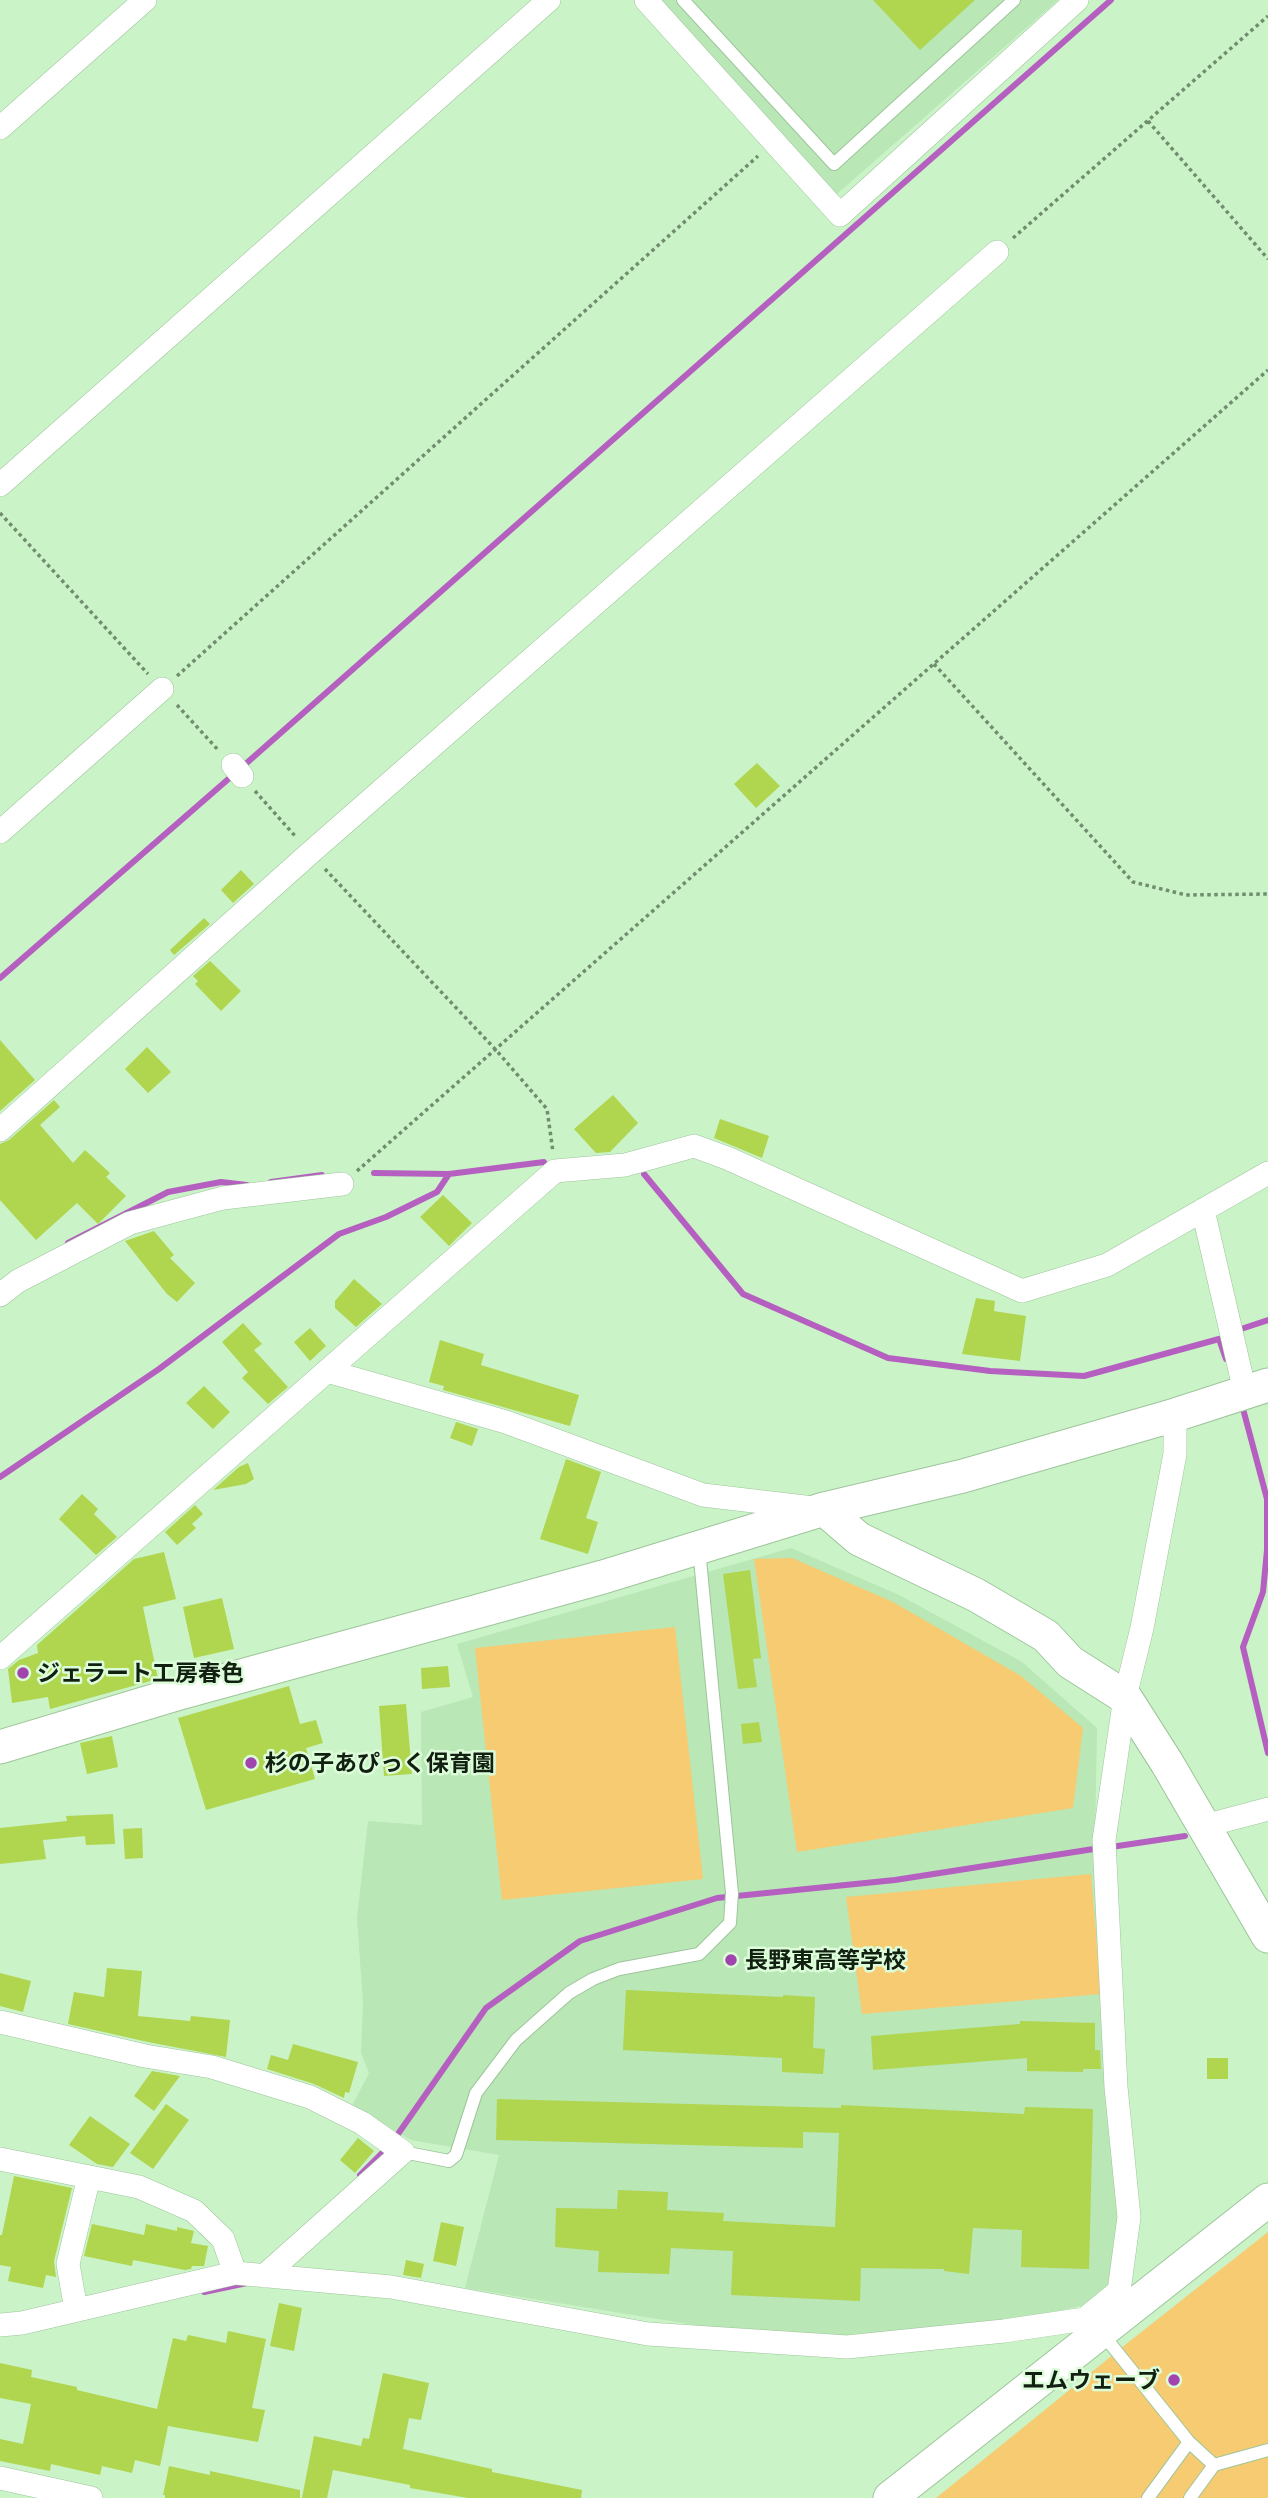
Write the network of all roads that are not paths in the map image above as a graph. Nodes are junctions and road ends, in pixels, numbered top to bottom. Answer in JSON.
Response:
{"nodes":[{"id":1,"x":145,"y":0,"type":"edge"},
{"id":2,"x":549,"y":0,"type":"edge"},
{"id":3,"x":646,"y":0,"type":"edge"},
{"id":4,"x":683,"y":0,"type":"edge"},
{"id":5,"x":1014,"y":0,"type":"edge"},
{"id":6,"x":1077,"y":0,"type":"edge"},
{"id":7,"x":0,"y":128,"type":"edge"},
{"id":8,"x":997,"y":252,"type":"road end"},
{"id":9,"x":0,"y":485,"type":"edge"},
{"id":10,"x":162,"y":689,"type":"road end"},
{"id":11,"x":0,"y":832,"type":"edge"},
{"id":12,"x":0,"y":1130,"type":"edge"},
{"id":13,"x":1268,"y":1173,"type":"edge"},
{"id":14,"x":342,"y":1184,"type":"road end"},
{"id":15,"x":1203,"y":1210,"type":"junction"},
{"id":16,"x":0,"y":1295,"type":"edge"},
{"id":17,"x":327,"y":1371,"type":"junction"},
{"id":18,"x":1257,"y":1388,"type":"edge"},
{"id":19,"x":1175,"y":1415,"type":"junction"},
{"id":20,"x":824,"y":1509,"type":"junction"},
{"id":21,"x":698,"y":1548,"type":"junction"},
{"id":22,"x":0,"y":1658,"type":"edge"},
{"id":23,"x":1125,"y":1697,"type":"junction"},
{"id":24,"x":0,"y":1747,"type":"edge"},
{"id":25,"x":1268,"y":1809,"type":"edge"},
{"id":26,"x":1204,"y":1826,"type":"junction"},
{"id":27,"x":1268,"y":1936,"type":"edge"},
{"id":28,"x":0,"y":2022,"type":"edge"},
{"id":29,"x":403,"y":2152,"type":"junction"},
{"id":30,"x":0,"y":2159,"type":"edge"},
{"id":31,"x":89,"y":2177,"type":"junction"},
{"id":32,"x":1268,"y":2200,"type":"edge"},
{"id":33,"x":235,"y":2273,"type":"junction"},
{"id":34,"x":264,"y":2276,"type":"junction"},
{"id":35,"x":76,"y":2310,"type":"junction"},
{"id":36,"x":0,"y":2325,"type":"edge"},
{"id":37,"x":1092,"y":2325,"type":"junction"},
{"id":38,"x":1189,"y":2442,"type":"junction"},
{"id":39,"x":1268,"y":2450,"type":"edge"},
{"id":40,"x":1214,"y":2465,"type":"junction"},
{"id":41,"x":0,"y":2478,"type":"edge"},
{"id":42,"x":90,"y":2498,"type":"edge"},
{"id":43,"x":890,"y":2498,"type":"edge"},
{"id":44,"x":1148,"y":2498,"type":"edge"},
{"id":45,"x":1190,"y":2498,"type":"edge"}],
"edges":[{"from":1,"to":7,"type":"street"},
{"from":2,"to":9,"type":"street"},
{"from":3,"to":6,"type":"street"},
{"from":4,"to":5,"type":"lane"},
{"from":8,"to":12,"type":"street"},
{"from":10,"to":11,"type":"street"},
{"from":13,"to":15,"type":"street"},
{"from":14,"to":16,"type":"street"},
{"from":15,"to":17,"type":"street"},
{"from":15,"to":18,"type":"street"},
{"from":17,"to":20,"type":"street"},
{"from":17,"to":22,"type":"street"},
{"from":18,"to":19,"type":"street"},
{"from":19,"to":20,"type":"street"},
{"from":19,"to":23,"type":"street"},
{"from":20,"to":21,"type":"street"},
{"from":20,"to":23,"type":"street"},
{"from":21,"to":24,"type":"street"},
{"from":21,"to":29,"type":"lane"},
{"from":23,"to":26,"type":"street"},
{"from":23,"to":37,"type":"street"},
{"from":25,"to":26,"type":"street"},
{"from":26,"to":27,"type":"street"},
{"from":28,"to":29,"type":"street"},
{"from":29,"to":34,"type":"street"},
{"from":30,"to":31,"type":"street"},
{"from":31,"to":33,"type":"street"},
{"from":31,"to":35,"type":"street"},
{"from":32,"to":37,"type":"street"},
{"from":33,"to":34,"type":"street"},
{"from":33,"to":35,"type":"street"},
{"from":34,"to":37,"type":"street"},
{"from":35,"to":36,"type":"street"},
{"from":37,"to":38,"type":"lane"},
{"from":37,"to":43,"type":"street"},
{"from":38,"to":40,"type":"lane"},
{"from":38,"to":44,"type":"lane"},
{"from":39,"to":40,"type":"lane"},
{"from":40,"to":45,"type":"lane"},
{"from":41,"to":42,"type":"street"}]}
